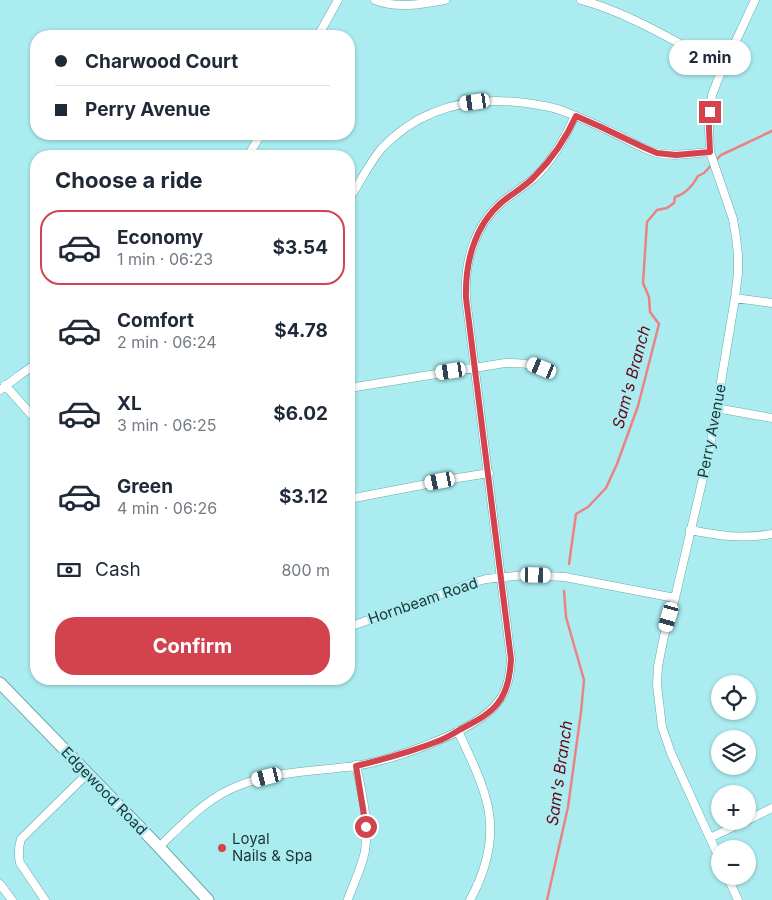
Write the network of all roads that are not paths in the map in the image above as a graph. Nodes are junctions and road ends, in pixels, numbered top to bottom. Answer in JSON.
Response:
{"nodes":[{"id":1,"x":338,"y":0,"type":"edge"},
{"id":2,"x":375,"y":0,"type":"edge"},
{"id":3,"x":445,"y":0,"type":"edge"},
{"id":4,"x":581,"y":0,"type":"edge"},
{"id":5,"x":755,"y":0,"type":"edge"},
{"id":6,"x":321,"y":30,"type":"edge"},
{"id":7,"x":723,"y":67,"type":"junction"},
{"id":8,"x":576,"y":116,"type":"junction"},
{"id":9,"x":710,"y":152,"type":"junction"},
{"id":10,"x":355,"y":189,"type":"edge"},
{"id":11,"x":735,"y":298,"type":"junction"},
{"id":12,"x":772,"y":302,"type":"edge"},
{"id":13,"x":475,"y":367,"type":"junction"},
{"id":14,"x":30,"y":368,"type":"edge"},
{"id":15,"x":542,"y":368,"type":"dead end"},
{"id":16,"x":355,"y":387,"type":"edge"},
{"id":17,"x":2,"y":388,"type":"edge"},
{"id":18,"x":716,"y":408,"type":"junction"},
{"id":19,"x":30,"y":414,"type":"edge"},
{"id":20,"x":772,"y":418,"type":"edge"},
{"id":21,"x":488,"y":473,"type":"junction"},
{"id":22,"x":355,"y":498,"type":"edge"},
{"id":23,"x":690,"y":530,"type":"junction"},
{"id":24,"x":772,"y":534,"type":"edge"},
{"id":25,"x":501,"y":578,"type":"junction"},
{"id":26,"x":675,"y":598,"type":"junction"},
{"id":27,"x":355,"y":625,"type":"edge"},
{"id":28,"x":0,"y":683,"type":"edge"},
{"id":29,"x":458,"y":731,"type":"junction"},
{"id":30,"x":356,"y":766,"type":"junction"},
{"id":31,"x":87,"y":774,"type":"junction"},
{"id":32,"x":772,"y":808,"type":"edge"},
{"id":33,"x":756,"y":816,"type":"edge"},
{"id":34,"x":727,"y":830,"type":"edge"},
{"id":35,"x":710,"y":838,"type":"joint"},
{"id":36,"x":159,"y":847,"type":"junction"},
{"id":37,"x":0,"y":884,"type":"edge"},
{"id":38,"x":731,"y":885,"type":"edge"},
{"id":39,"x":348,"y":899,"type":"dead end"},
{"id":40,"x":12,"y":900,"type":"edge"},
{"id":41,"x":45,"y":900,"type":"edge"},
{"id":42,"x":208,"y":900,"type":"edge"},
{"id":43,"x":470,"y":900,"type":"edge"},
{"id":44,"x":738,"y":900,"type":"edge"}],
"edges":[{"from":1,"to":6,"type":"street"},
{"from":2,"to":3,"type":"street"},
{"from":4,"to":7,"type":"street"},
{"from":5,"to":7,"type":"street","name":"Perry Avenue"},
{"from":7,"to":9,"type":"street","name":"Perry Avenue"},
{"from":8,"to":9,"type":"street"},
{"from":8,"to":10,"type":"street"},
{"from":8,"to":13,"type":"street"},
{"from":9,"to":11,"type":"street","name":"Perry Avenue"},
{"from":11,"to":12,"type":"street"},
{"from":11,"to":18,"type":"street","name":"Perry Avenue"},
{"from":13,"to":15,"type":"street"},
{"from":13,"to":16,"type":"street"},
{"from":13,"to":21,"type":"street"},
{"from":14,"to":17,"type":"street"},
{"from":17,"to":19,"type":"street"},
{"from":18,"to":20,"type":"street"},
{"from":18,"to":23,"type":"street","name":"Perry Avenue"},
{"from":21,"to":22,"type":"street"},
{"from":21,"to":25,"type":"street"},
{"from":23,"to":24,"type":"street"},
{"from":23,"to":26,"type":"street","name":"Perry Avenue"},
{"from":25,"to":26,"type":"street","name":"Hornbeam Road"},
{"from":25,"to":27,"type":"street","name":"Hornbeam Road"},
{"from":25,"to":29,"type":"street"},
{"from":26,"to":35,"type":"street","name":"Perry Avenue"},
{"from":28,"to":31,"type":"main road","name":"Edgewood Road"},
{"from":29,"to":30,"type":"street"},
{"from":29,"to":43,"type":"street"},
{"from":30,"to":36,"type":"street"},
{"from":30,"to":39,"type":"street"},
{"from":31,"to":36,"type":"main road","name":"Edgewood Road"},
{"from":31,"to":41,"type":"street"},
{"from":32,"to":33,"type":"street"},
{"from":34,"to":35,"type":"street"},
{"from":36,"to":42,"type":"main road","name":"Edgewood Road"},
{"from":37,"to":40,"type":"street"},
{"from":38,"to":44,"type":"street"}]}
